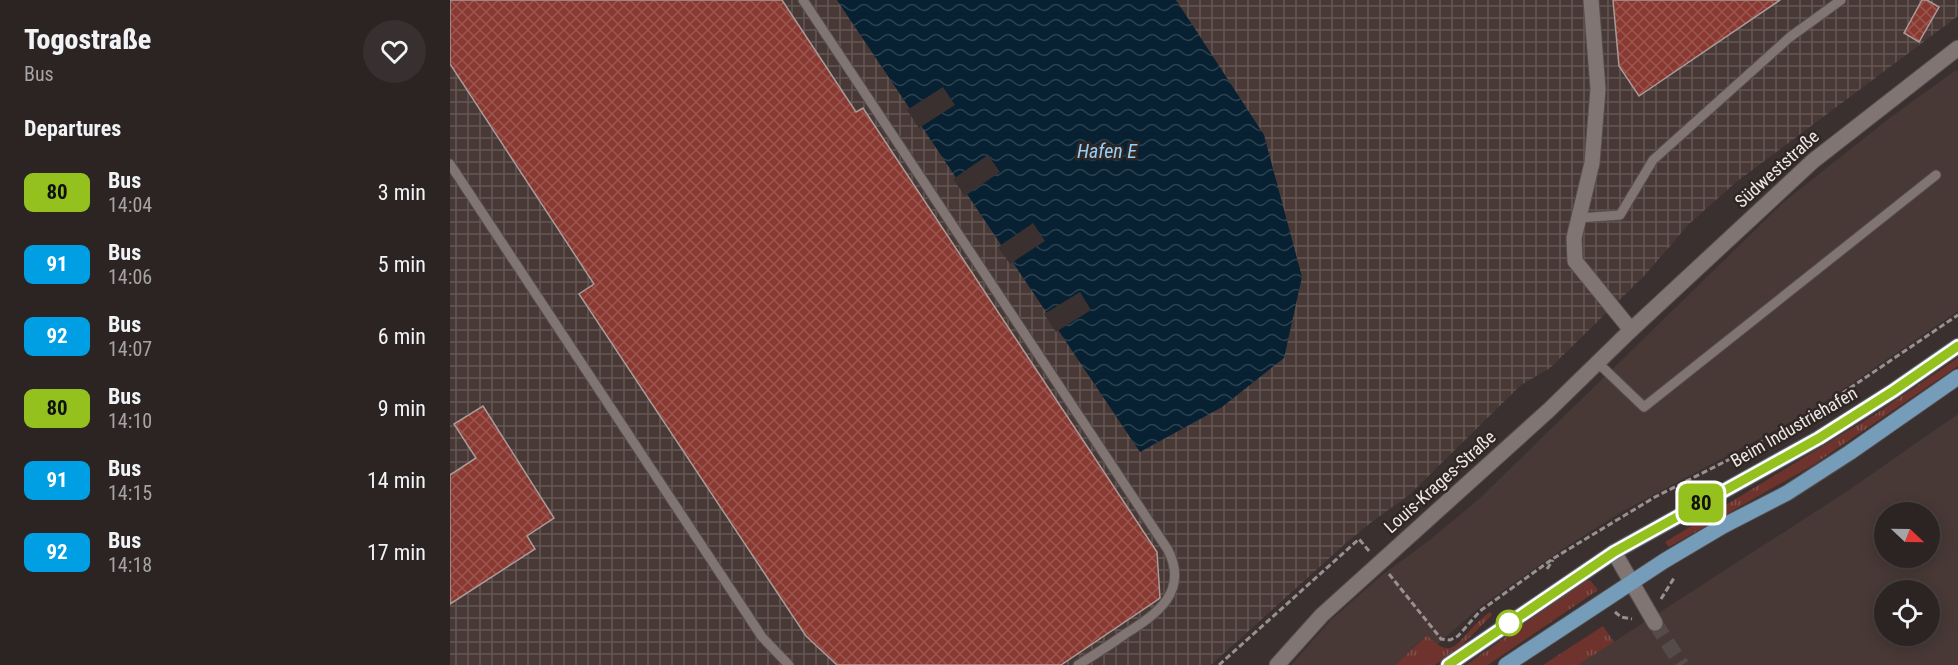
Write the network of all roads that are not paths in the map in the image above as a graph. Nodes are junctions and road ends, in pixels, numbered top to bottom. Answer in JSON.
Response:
{"nodes":[{"id":1,"x":803,"y":0,"type":"edge"},
{"id":2,"x":1591,"y":0,"type":"edge"},
{"id":3,"x":1841,"y":0,"type":"edge"},
{"id":4,"x":1958,"y":48,"type":"edge"},
{"id":5,"x":450,"y":164,"type":"edge"},
{"id":6,"x":1936,"y":175,"type":"dead end"},
{"id":7,"x":1579,"y":218,"type":"junction"},
{"id":8,"x":1631,"y":330,"type":"junction"},
{"id":9,"x":1958,"y":346,"type":"edge"},
{"id":10,"x":1597,"y":363,"type":"junction"},
{"id":11,"x":1958,"y":377,"type":"edge"},
{"id":12,"x":1614,"y":552,"type":"junction"},
{"id":13,"x":1631,"y":582,"type":"junction"},
{"id":14,"x":1655,"y":623,"type":"tunnel mouth"},
{"id":15,"x":789,"y":665,"type":"edge"},
{"id":16,"x":1078,"y":665,"type":"edge"},
{"id":17,"x":1277,"y":665,"type":"edge"},
{"id":18,"x":1448,"y":665,"type":"edge"},
{"id":19,"x":1506,"y":665,"type":"edge"}],
"edges":[{"from":1,"to":16,"type":"lane"},
{"from":2,"to":7,"type":"street"},
{"from":3,"to":7,"type":"lane"},
{"from":4,"to":8,"type":"street","name":"Südweststraße"},
{"from":5,"to":15,"type":"lane"},
{"from":6,"to":10,"type":"lane"},
{"from":7,"to":8,"type":"street"},
{"from":8,"to":10,"type":"street","name":"Louis-Krages-Straße"},
{"from":9,"to":12,"type":"main road","name":"Beim Industriehafen"},
{"from":10,"to":17,"type":"street","name":"Louis-Krages-Straße"},
{"from":11,"to":13,"type":"main road"},
{"from":12,"to":13,"type":"street"},
{"from":12,"to":18,"type":"main road","name":"Beim Industriehafen"},
{"from":13,"to":14,"type":"street"},
{"from":13,"to":19,"type":"main road"}]}
